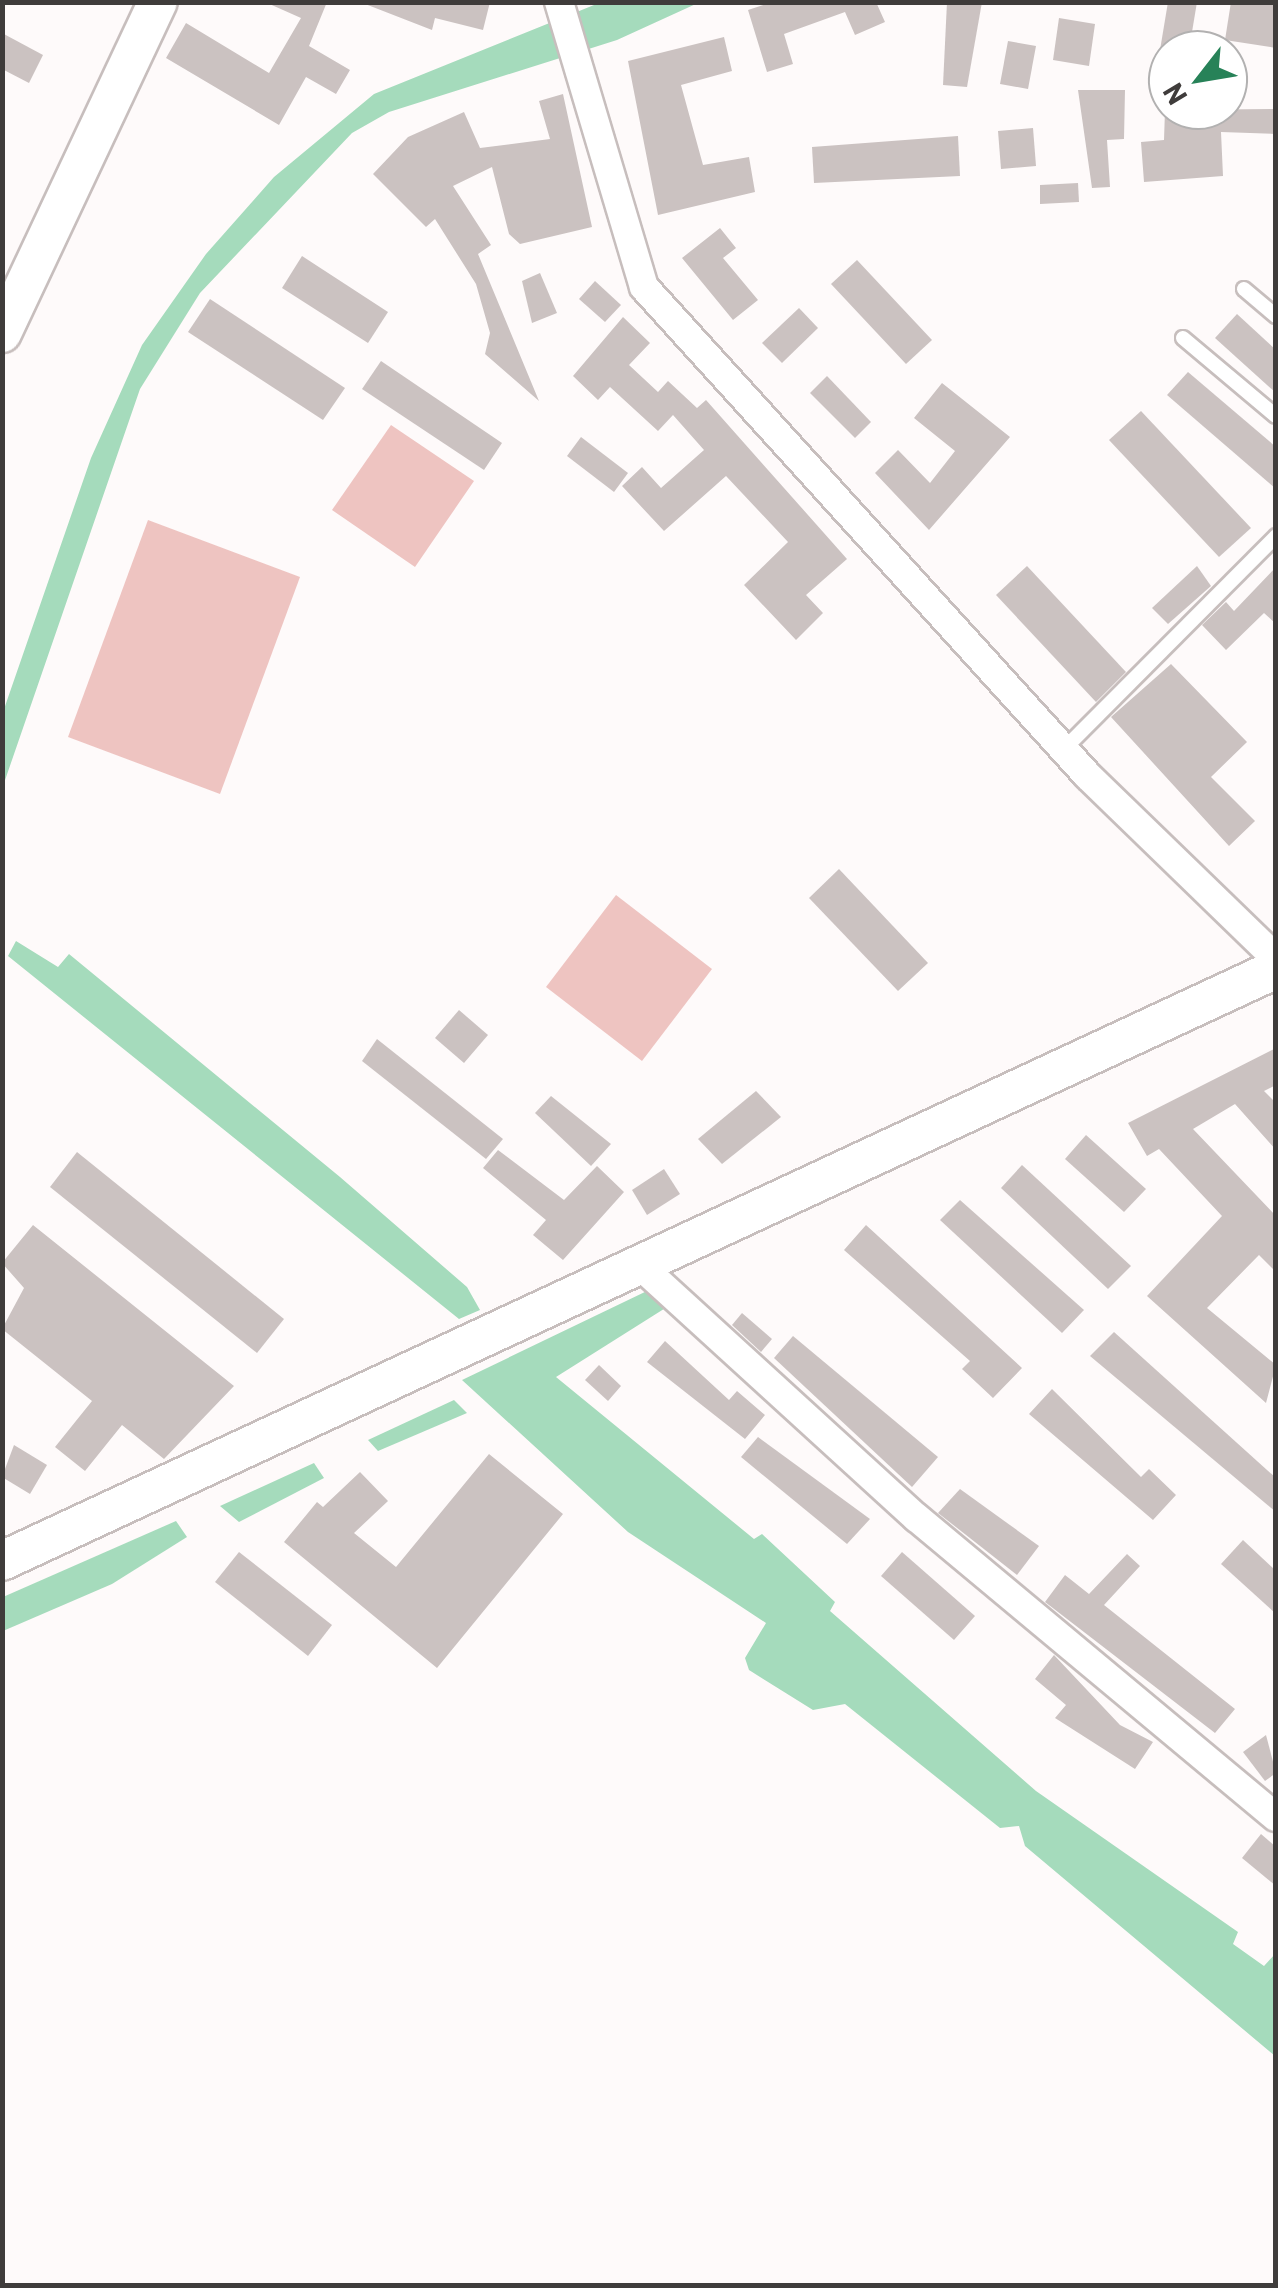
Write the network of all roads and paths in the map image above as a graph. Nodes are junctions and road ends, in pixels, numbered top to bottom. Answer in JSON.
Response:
{"nodes":[{"id":1,"x":158,"y":2,"type":"edge"},
{"id":2,"x":559,"y":2,"type":"edge"},
{"id":3,"x":1244,"y":289,"type":"dead end"},
{"id":4,"x":1276,"y":316,"type":"edge"},
{"id":5,"x":2,"y":333,"type":"edge"},
{"id":6,"x":1182,"y":338,"type":"dead end"},
{"id":7,"x":1276,"y":416,"type":"edge"},
{"id":8,"x":1276,"y":536,"type":"edge"},
{"id":9,"x":1064,"y":749,"type":"junction"},
{"id":10,"x":1276,"y":958,"type":"edge"},
{"id":11,"x":1276,"y":969,"type":"edge"},
{"id":12,"x":644,"y":1269,"type":"junction"},
{"id":13,"x":2,"y":1561,"type":"edge"},
{"id":14,"x":1276,"y":1817,"type":"edge"}],
"edges":[{"from":1,"to":5,"type":"street"},
{"from":2,"to":9,"type":"street"},
{"from":3,"to":4,"type":"lane"},
{"from":6,"to":7,"type":"lane"},
{"from":8,"to":9,"type":"lane"},
{"from":9,"to":10,"type":"street"},
{"from":11,"to":12,"type":"street"},
{"from":12,"to":13,"type":"street"},
{"from":12,"to":14,"type":"street"}]}
